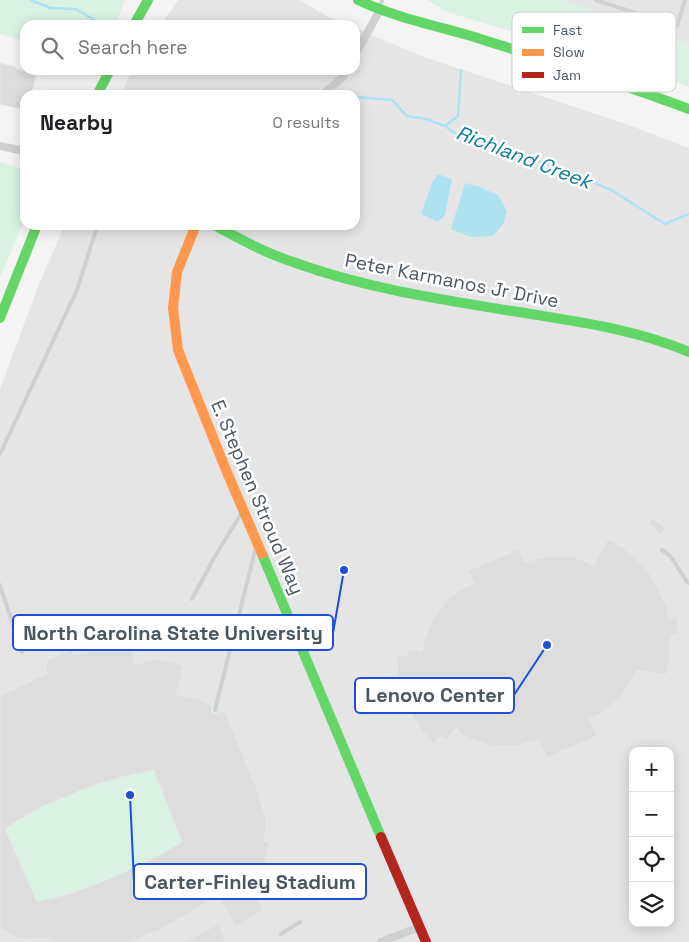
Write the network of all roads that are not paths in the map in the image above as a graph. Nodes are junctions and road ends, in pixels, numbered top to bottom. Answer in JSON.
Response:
{"nodes":[{"id":1,"x":148,"y":0,"type":"edge"},
{"id":2,"x":358,"y":0,"type":"edge"},
{"id":3,"x":595,"y":0,"type":"edge"},
{"id":4,"x":685,"y":0,"type":"edge"},
{"id":5,"x":601,"y":1,"type":"edge"},
{"id":6,"x":381,"y":5,"type":"edge"},
{"id":7,"x":634,"y":12,"type":"edge"},
{"id":8,"x":137,"y":20,"type":"edge"},
{"id":9,"x":676,"y":26,"type":"edge"},
{"id":10,"x":360,"y":45,"type":"edge"},
{"id":11,"x":512,"y":50,"type":"edge"},
{"id":12,"x":107,"y":75,"type":"edge"},
{"id":13,"x":344,"y":75,"type":"edge"},
{"id":14,"x":99,"y":90,"type":"edge"},
{"id":15,"x":328,"y":90,"type":"edge"},
{"id":16,"x":645,"y":92,"type":"edge"},
{"id":17,"x":689,"y":109,"type":"edge"},
{"id":18,"x":0,"y":146,"type":"edge"},
{"id":19,"x":20,"y":150,"type":"edge"},
{"id":20,"x":34,"y":230,"type":"edge"},
{"id":21,"x":96,"y":230,"type":"edge"},
{"id":22,"x":194,"y":230,"type":"edge"},
{"id":23,"x":223,"y":230,"type":"edge"},
{"id":24,"x":0,"y":318,"type":"edge"},
{"id":25,"x":689,"y":352,"type":"edge"},
{"id":26,"x":0,"y":454,"type":"edge"},
{"id":27,"x":244,"y":509,"type":"junction"},
{"id":28,"x":258,"y":542,"type":"junction"},
{"id":29,"x":662,"y":550,"type":"dead end"},
{"id":30,"x":689,"y":583,"type":"edge"},
{"id":31,"x":0,"y":585,"type":"edge"},
{"id":32,"x":192,"y":599,"type":"dead end"},
{"id":33,"x":22,"y":652,"type":"dead end"},
{"id":34,"x":215,"y":710,"type":"dead end"},
{"id":35,"x":300,"y":922,"type":"dead end"},
{"id":36,"x":419,"y":927,"type":"junction"},
{"id":37,"x":281,"y":934,"type":"dead end"},
{"id":38,"x":381,"y":942,"type":"edge"},
{"id":39,"x":426,"y":942,"type":"edge"}],
"edges":[{"from":1,"to":8,"type":"street"},
{"from":2,"to":6,"type":"street"},
{"from":3,"to":5,"type":"lane"},
{"from":4,"to":9,"type":"lane"},
{"from":5,"to":7,"type":"lane"},
{"from":6,"to":10,"type":"street"},
{"from":6,"to":11,"type":"street"},
{"from":12,"to":14,"type":"street"},
{"from":13,"to":15,"type":"street"},
{"from":16,"to":17,"type":"street"},
{"from":18,"to":19,"type":"street"},
{"from":20,"to":24,"type":"street"},
{"from":21,"to":26,"type":"lane"},
{"from":22,"to":27,"type":"street","name":"E. Stephen Stroud Way"},
{"from":23,"to":25,"type":"street","name":"Peter Karmanos Jr Drive"},
{"from":27,"to":28,"type":"street","name":"E. Stephen Stroud Way"},
{"from":27,"to":32,"type":"lane"},
{"from":28,"to":34,"type":"lane"},
{"from":28,"to":36,"type":"street","name":"E. Stephen Stroud Way"},
{"from":29,"to":30,"type":"lane"},
{"from":31,"to":33,"type":"lane"},
{"from":35,"to":37,"type":"lane"},
{"from":36,"to":38,"type":"street"},
{"from":36,"to":39,"type":"street","name":"E. Stephen Stroud Way"}]}
